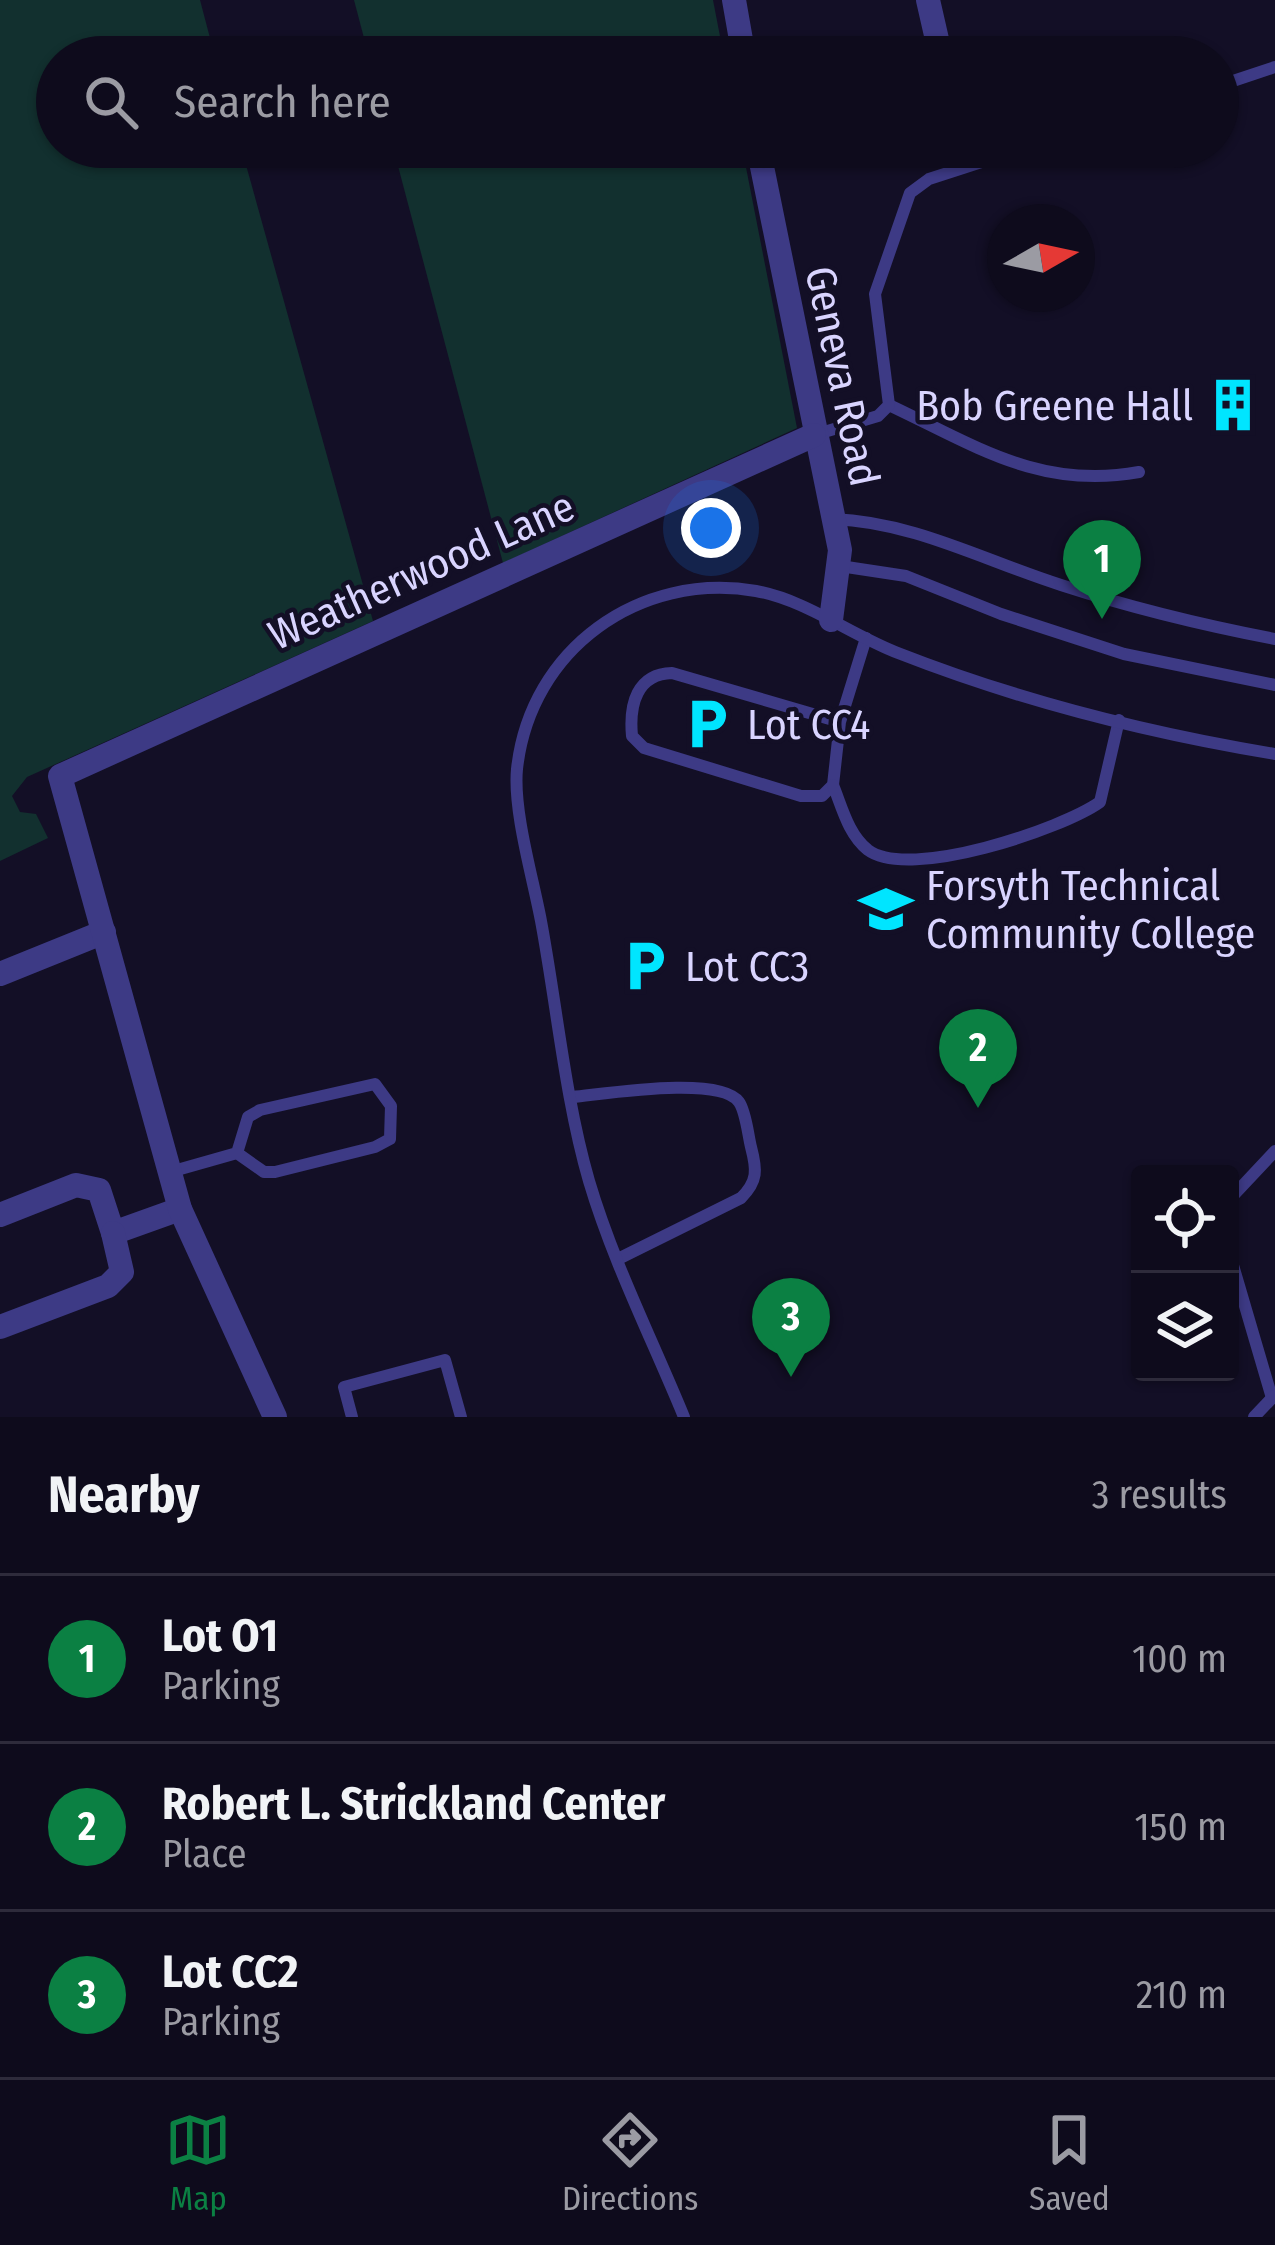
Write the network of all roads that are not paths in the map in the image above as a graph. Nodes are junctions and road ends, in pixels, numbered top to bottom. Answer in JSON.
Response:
{"nodes":[{"id":1,"x":734,"y":0,"type":"edge"},
{"id":2,"x":928,"y":0,"type":"edge"},
{"id":3,"x":740,"y":36,"type":"edge"},
{"id":4,"x":936,"y":36,"type":"edge"},
{"id":5,"x":1274,"y":70,"type":"edge"},
{"id":6,"x":1239,"y":80,"type":"edge"},
{"id":7,"x":762,"y":168,"type":"edge"},
{"id":8,"x":963,"y":168,"type":"edge"},
{"id":9,"x":889,"y":405,"type":"junction"},
{"id":10,"x":814,"y":435,"type":"junction"},
{"id":11,"x":1139,"y":472,"type":"dead end"},
{"id":12,"x":833,"y":519,"type":"junction"},
{"id":13,"x":840,"y":566,"type":"junction"},
{"id":14,"x":831,"y":620,"type":"junction"},
{"id":15,"x":866,"y":638,"type":"junction"},
{"id":16,"x":1275,"y":639,"type":"edge"},
{"id":17,"x":1275,"y":685,"type":"edge"},
{"id":18,"x":1120,"y":721,"type":"junction"},
{"id":19,"x":840,"y":722,"type":"junction"},
{"id":20,"x":1275,"y":754,"type":"edge"},
{"id":21,"x":833,"y":785,"type":"junction"},
{"id":22,"x":104,"y":932,"type":"junction"},
{"id":23,"x":0,"y":974,"type":"edge"},
{"id":24,"x":573,"y":1097,"type":"junction"},
{"id":25,"x":1275,"y":1151,"type":"edge"},
{"id":26,"x":237,"y":1153,"type":"junction"},
{"id":27,"x":170,"y":1172,"type":"junction"},
{"id":28,"x":1239,"y":1189,"type":"edge"},
{"id":29,"x":180,"y":1209,"type":"junction"},
{"id":30,"x":0,"y":1215,"type":"edge"},
{"id":31,"x":113,"y":1233,"type":"junction"},
{"id":32,"x":618,"y":1259,"type":"junction"},
{"id":33,"x":1236,"y":1273,"type":"edge"},
{"id":34,"x":0,"y":1328,"type":"edge"},
{"id":35,"x":1274,"y":1396,"type":"edge"},
{"id":36,"x":269,"y":1414,"type":"edge"},
{"id":37,"x":352,"y":1417,"type":"edge"},
{"id":38,"x":460,"y":1417,"type":"edge"},
{"id":39,"x":684,"y":1417,"type":"edge"},
{"id":40,"x":1255,"y":1417,"type":"edge"}],
"edges":[{"from":1,"to":3,"type":"street"},
{"from":2,"to":4,"type":"street"},
{"from":5,"to":6,"type":"lane"},
{"from":7,"to":10,"type":"street","name":"Geneva Road"},
{"from":8,"to":9,"type":"lane"},
{"from":9,"to":10,"type":"lane"},
{"from":9,"to":11,"type":"lane"},
{"from":10,"to":12,"type":"street","name":"Geneva Road"},
{"from":10,"to":22,"type":"street","name":"Weatherwood Lane"},
{"from":12,"to":13,"type":"street","name":"Geneva Road"},
{"from":12,"to":16,"type":"lane"},
{"from":13,"to":14,"type":"street","name":"Geneva Road"},
{"from":13,"to":17,"type":"lane"},
{"from":14,"to":15,"type":"lane"},
{"from":14,"to":24,"type":"lane"},
{"from":15,"to":18,"type":"lane"},
{"from":15,"to":19,"type":"lane"},
{"from":18,"to":20,"type":"lane"},
{"from":18,"to":21,"type":"lane"},
{"from":19,"to":21,"type":"lane"},
{"from":19,"to":21,"type":"lane"},
{"from":22,"to":23,"type":"street"},
{"from":22,"to":27,"type":"street"},
{"from":24,"to":32,"type":"lane"},
{"from":24,"to":32,"type":"lane"},
{"from":25,"to":28,"type":"lane"},
{"from":26,"to":26,"type":"lane"},
{"from":26,"to":27,"type":"lane"},
{"from":27,"to":29,"type":"street"},
{"from":29,"to":31,"type":"street"},
{"from":29,"to":36,"type":"street"},
{"from":30,"to":31,"type":"street"},
{"from":31,"to":34,"type":"street"},
{"from":32,"to":39,"type":"lane"},
{"from":33,"to":35,"type":"lane"},
{"from":35,"to":40,"type":"lane"},
{"from":37,"to":38,"type":"lane"}]}
